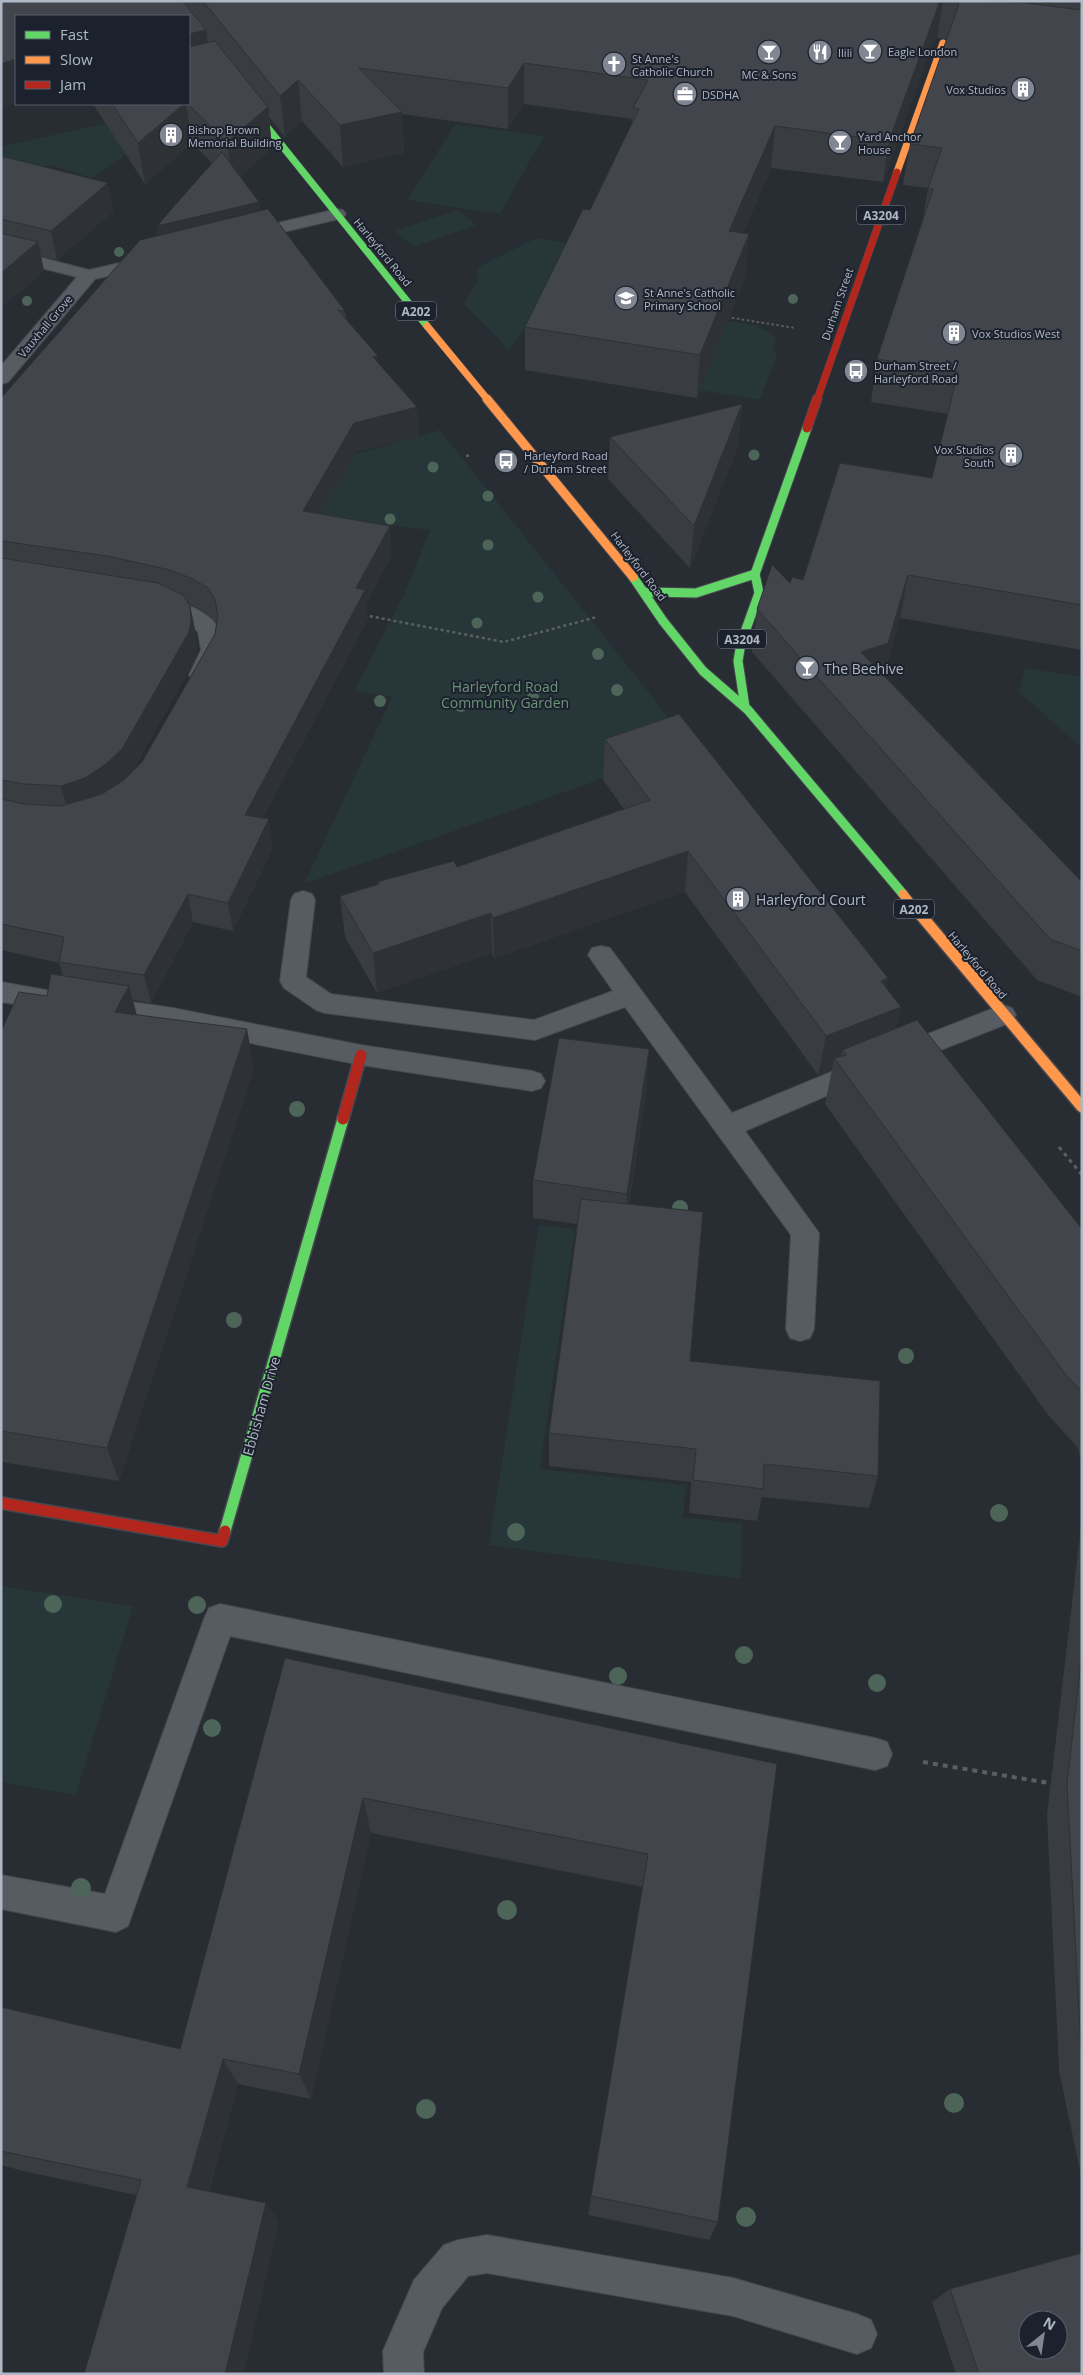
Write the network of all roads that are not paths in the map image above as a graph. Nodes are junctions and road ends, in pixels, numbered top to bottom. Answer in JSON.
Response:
{"nodes":[{"id":1,"x":956,"y":41,"type":"edge"},
{"id":2,"x":237,"y":90,"type":"edge"},
{"id":3,"x":337,"y":214,"type":"junction"},
{"id":4,"x":232,"y":240,"type":"edge"},
{"id":5,"x":1,"y":252,"type":"edge"},
{"id":6,"x":169,"y":257,"type":"edge"},
{"id":7,"x":89,"y":275,"type":"junction"},
{"id":8,"x":1,"y":378,"type":"edge"},
{"id":9,"x":755,"y":574,"type":"junction"},
{"id":10,"x":645,"y":592,"type":"junction"},
{"id":11,"x":138,"y":600,"type":"edge"},
{"id":12,"x":188,"y":696,"type":"edge"},
{"id":13,"x":745,"y":707,"type":"junction"},
{"id":14,"x":303,"y":900,"type":"dead end"},
{"id":15,"x":601,"y":955,"type":"dead end"},
{"id":16,"x":1,"y":992,"type":"edge"},
{"id":17,"x":631,"y":994,"type":"junction"},
{"id":18,"x":1003,"y":1015,"type":"junction"},
{"id":19,"x":361,"y":1055,"type":"junction"},
{"id":20,"x":532,"y":1081,"type":"dead end"},
{"id":21,"x":1082,"y":1107,"type":"edge"},
{"id":22,"x":727,"y":1127,"type":"junction"},
{"id":23,"x":800,"y":1329,"type":"dead end"},
{"id":24,"x":1,"y":1503,"type":"edge"},
{"id":25,"x":875,"y":1754,"type":"road end"},
{"id":26,"x":1,"y":1892,"type":"edge"},
{"id":27,"x":858,"y":2334,"type":"dead end"},
{"id":28,"x":404,"y":2374,"type":"edge"}],
"edges":[{"from":1,"to":9,"type":"main road","name":"Durham Street","number":"A3204"},
{"from":2,"to":3,"type":"main road","name":"Harleyford Road","number":"A202"},
{"from":3,"to":4,"type":"street"},
{"from":3,"to":10,"type":"main road","name":"Harleyford Road","number":"A202"},
{"from":5,"to":7,"type":"street"},
{"from":6,"to":7,"type":"street"},
{"from":7,"to":8,"type":"street","name":"Vauxhall Grove"},
{"from":9,"to":10,"type":"main road"},
{"from":9,"to":13,"type":"main road","name":"Durham Street","number":"A3204"},
{"from":10,"to":13,"type":"main road","name":"Harleyford Road","number":"A202"},
{"from":11,"to":12,"type":"street"},
{"from":13,"to":18,"type":"main road","name":"Harleyford Road","number":"A202"},
{"from":14,"to":17,"type":"street"},
{"from":15,"to":17,"type":"street"},
{"from":16,"to":19,"type":"street"},
{"from":17,"to":22,"type":"street"},
{"from":18,"to":21,"type":"main road","name":"Harleyford Road","number":"A202"},
{"from":18,"to":22,"type":"street"},
{"from":19,"to":20,"type":"street"},
{"from":19,"to":24,"type":"main road","name":"Ebbisham Drive"},
{"from":22,"to":23,"type":"street"},
{"from":25,"to":26,"type":"street"},
{"from":27,"to":28,"type":"street"}]}
